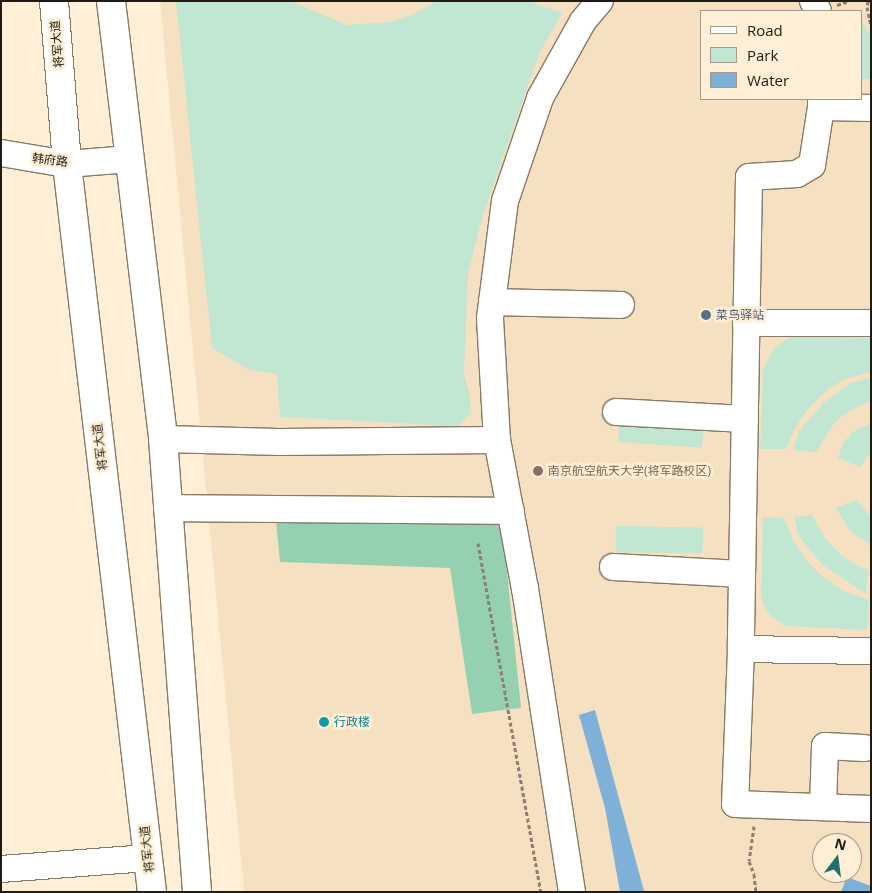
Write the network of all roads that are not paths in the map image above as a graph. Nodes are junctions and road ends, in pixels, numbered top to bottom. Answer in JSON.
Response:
{"nodes":[{"id":1,"x":54,"y":1,"type":"edge"},
{"id":2,"x":111,"y":1,"type":"edge"},
{"id":3,"x":600,"y":1,"type":"edge"},
{"id":4,"x":821,"y":103,"type":"edge"},
{"id":5,"x":871,"y":108,"type":"edge"},
{"id":6,"x":1,"y":153,"type":"edge"},
{"id":7,"x":130,"y":159,"type":"junction"},
{"id":8,"x":67,"y":164,"type":"junction"},
{"id":9,"x":492,"y":302,"type":"junction"},
{"id":10,"x":622,"y":305,"type":"dead end"},
{"id":11,"x":746,"y":323,"type":"junction"},
{"id":12,"x":871,"y":323,"type":"edge"},
{"id":13,"x":616,"y":412,"type":"dead end"},
{"id":14,"x":745,"y":419,"type":"junction"},
{"id":15,"x":163,"y":439,"type":"junction"},
{"id":16,"x":497,"y":440,"type":"junction"},
{"id":17,"x":167,"y":508,"type":"junction"},
{"id":18,"x":510,"y":511,"type":"junction"},
{"id":19,"x":613,"y":567,"type":"dead end"},
{"id":20,"x":742,"y":574,"type":"junction"},
{"id":21,"x":741,"y":649,"type":"junction"},
{"id":22,"x":871,"y":651,"type":"edge"},
{"id":23,"x":864,"y":748,"type":"dead end"},
{"id":24,"x":823,"y":807,"type":"junction"},
{"id":25,"x":871,"y":809,"type":"edge"},
{"id":26,"x":149,"y":858,"type":"junction"},
{"id":27,"x":1,"y":869,"type":"edge"},
{"id":28,"x":152,"y":892,"type":"edge"},
{"id":29,"x":197,"y":892,"type":"edge"},
{"id":30,"x":572,"y":892,"type":"edge"}],
"edges":[{"from":1,"to":8,"type":"main road","name":"将军大道"},
{"from":2,"to":7,"type":"main road"},
{"from":3,"to":9,"type":"street"},
{"from":4,"to":5,"type":"street"},
{"from":4,"to":11,"type":"street"},
{"from":6,"to":8,"type":"street","name":"韩府路"},
{"from":7,"to":8,"type":"street","name":"韩府路"},
{"from":7,"to":15,"type":"main road"},
{"from":8,"to":26,"type":"main road","name":"将军大道"},
{"from":9,"to":10,"type":"street"},
{"from":9,"to":16,"type":"street"},
{"from":11,"to":12,"type":"street"},
{"from":11,"to":14,"type":"street"},
{"from":13,"to":14,"type":"street"},
{"from":14,"to":20,"type":"street"},
{"from":15,"to":16,"type":"street"},
{"from":15,"to":17,"type":"main road"},
{"from":16,"to":18,"type":"street"},
{"from":17,"to":18,"type":"street"},
{"from":17,"to":29,"type":"main road"},
{"from":18,"to":30,"type":"street"},
{"from":19,"to":20,"type":"street"},
{"from":20,"to":21,"type":"street"},
{"from":21,"to":22,"type":"street"},
{"from":21,"to":24,"type":"street"},
{"from":23,"to":24,"type":"street"},
{"from":24,"to":25,"type":"street"},
{"from":26,"to":27,"type":"street"},
{"from":26,"to":28,"type":"main road","name":"将军大道"}]}
